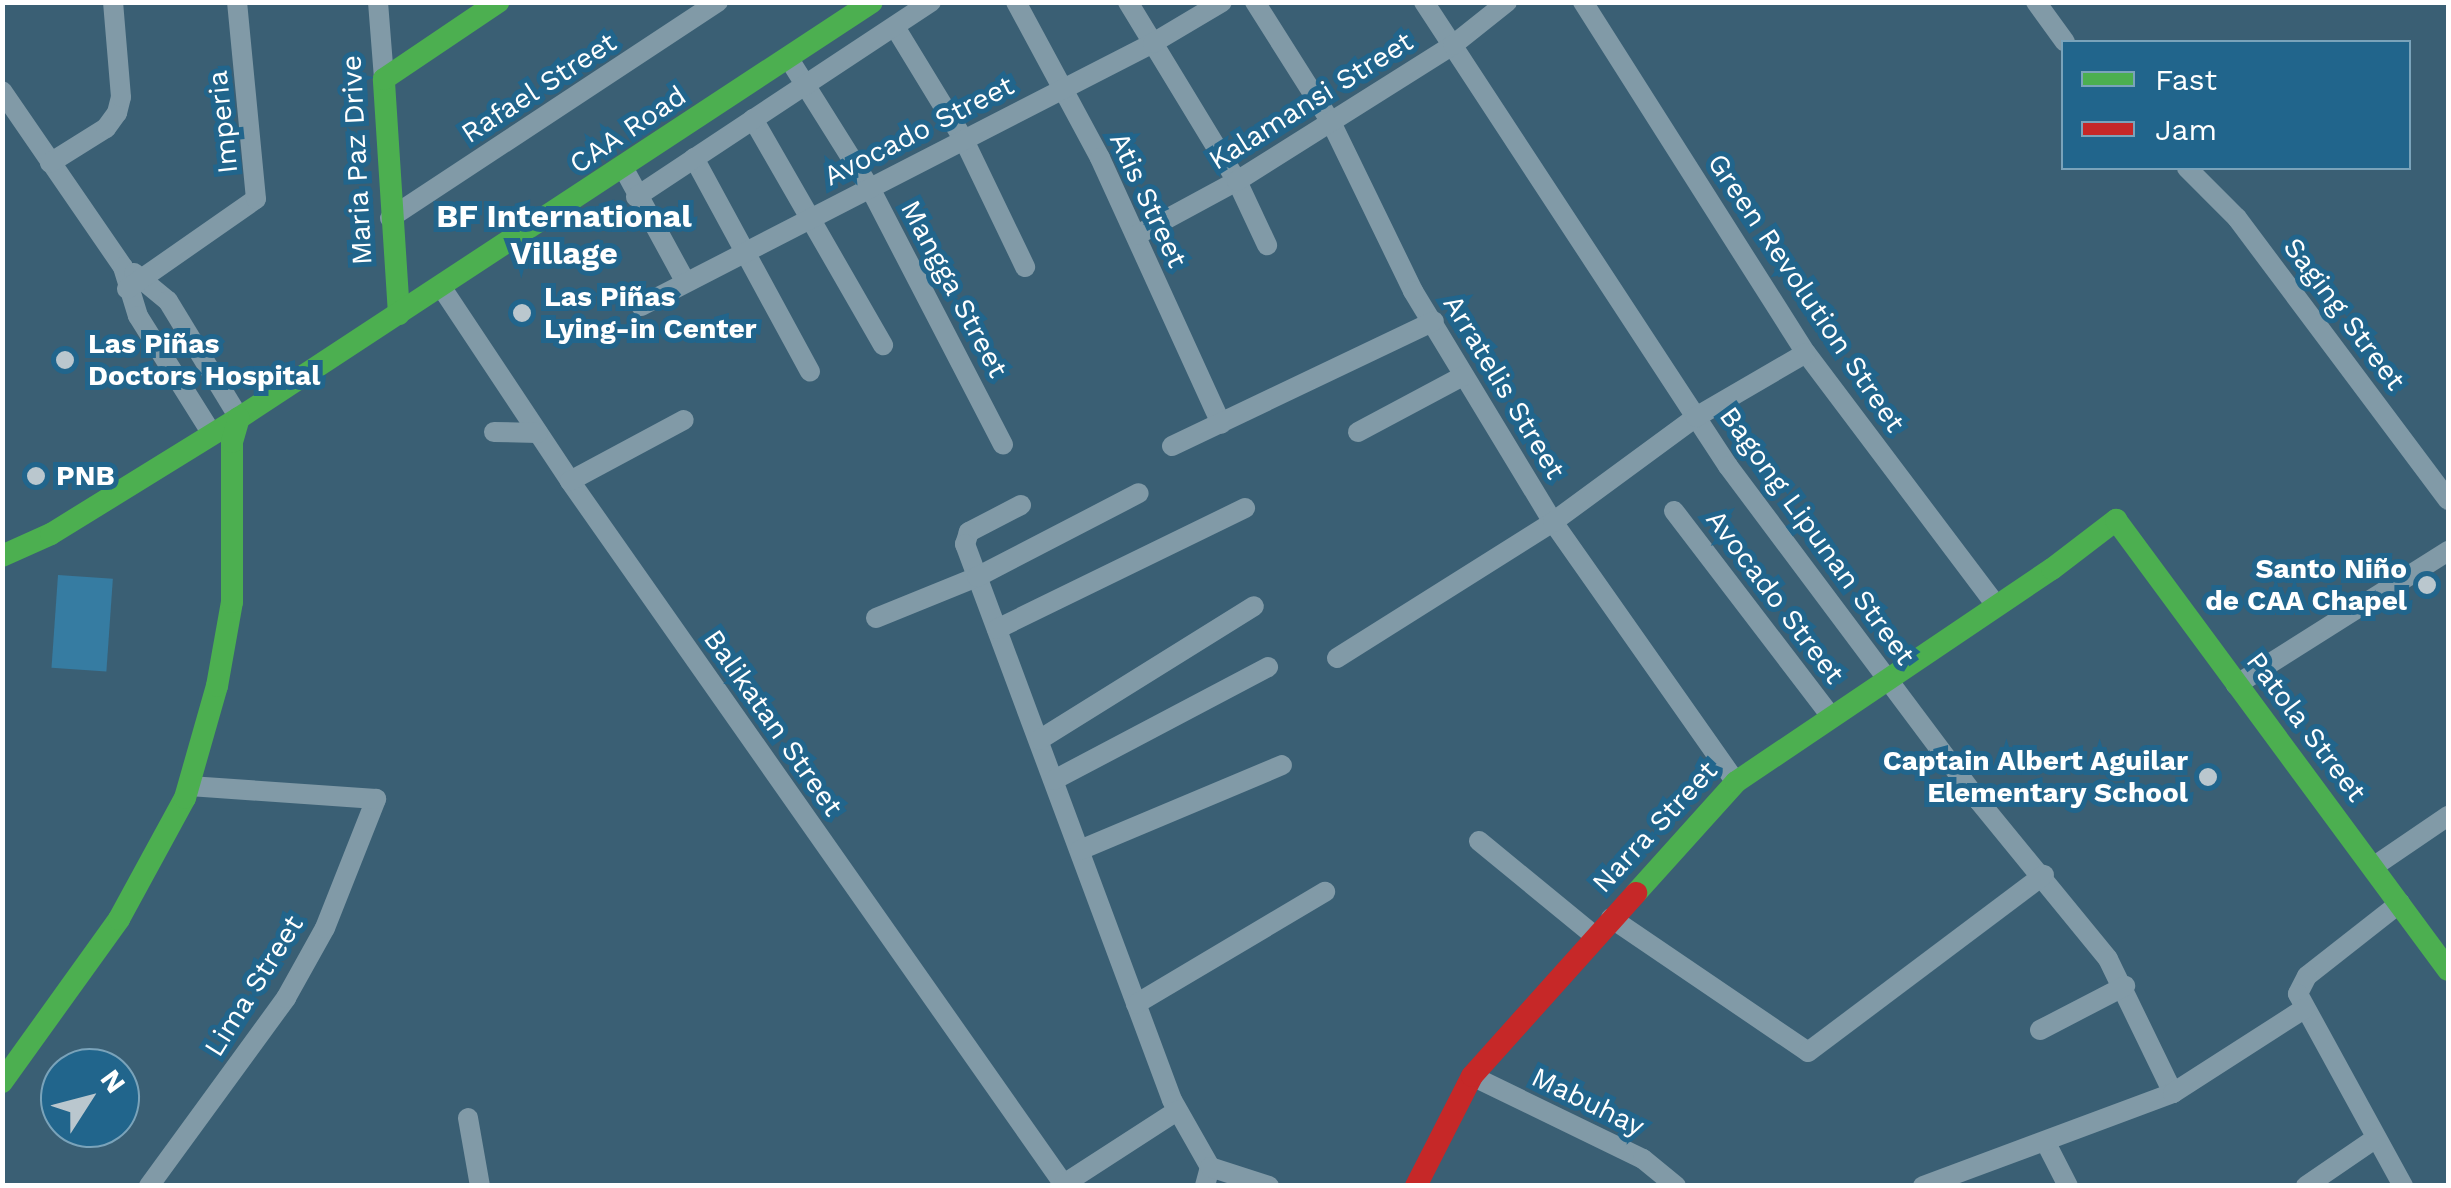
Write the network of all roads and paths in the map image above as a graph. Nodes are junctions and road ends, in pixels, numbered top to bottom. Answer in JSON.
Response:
{"nodes":[{"id":1,"x":112,"y":2,"type":"edge"},
{"id":2,"x":236,"y":2,"type":"edge"},
{"id":3,"x":378,"y":2,"type":"edge"},
{"id":4,"x":498,"y":2,"type":"edge"},
{"id":5,"x":718,"y":2,"type":"edge"},
{"id":6,"x":872,"y":2,"type":"edge"},
{"id":7,"x":931,"y":2,"type":"edge"},
{"id":8,"x":1016,"y":2,"type":"edge"},
{"id":9,"x":1128,"y":2,"type":"edge"},
{"id":10,"x":1222,"y":2,"type":"edge"},
{"id":11,"x":1255,"y":2,"type":"edge"},
{"id":12,"x":1424,"y":2,"type":"edge"},
{"id":13,"x":1508,"y":2,"type":"edge"},
{"id":14,"x":1583,"y":2,"type":"edge"},
{"id":15,"x":2036,"y":2,"type":"edge"},
{"id":16,"x":896,"y":26,"type":"junction"},
{"id":17,"x":2064,"y":40,"type":"edge"},
{"id":18,"x":1153,"y":43,"type":"junction"},
{"id":19,"x":1453,"y":45,"type":"junction"},
{"id":20,"x":789,"y":59,"type":"junction"},
{"id":21,"x":384,"y":79,"type":"junction"},
{"id":22,"x":805,"y":84,"type":"junction"},
{"id":23,"x":1063,"y":87,"type":"junction"},
{"id":24,"x":2,"y":91,"type":"edge"},
{"id":25,"x":752,"y":118,"type":"junction"},
{"id":26,"x":1330,"y":122,"type":"junction"},
{"id":27,"x":964,"y":140,"type":"junction"},
{"id":28,"x":694,"y":158,"type":"junction"},
{"id":29,"x":50,"y":163,"type":"junction"},
{"id":30,"x":624,"y":169,"type":"junction"},
{"id":31,"x":2189,"y":170,"type":"edge"},
{"id":32,"x":1237,"y":180,"type":"junction"},
{"id":33,"x":870,"y":188,"type":"junction"},
{"id":34,"x":636,"y":197,"type":"junction"},
{"id":35,"x":390,"y":218,"type":"junction"},
{"id":36,"x":810,"y":218,"type":"junction"},
{"id":37,"x":1137,"y":235,"type":"junction"},
{"id":38,"x":1267,"y":245,"type":"dead end"},
{"id":39,"x":746,"y":251,"type":"junction"},
{"id":40,"x":1025,"y":267,"type":"dead end"},
{"id":41,"x":131,"y":278,"type":"junction"},
{"id":42,"x":685,"y":281,"type":"junction"},
{"id":43,"x":442,"y":288,"type":"junction"},
{"id":44,"x":641,"y":306,"type":"dead end"},
{"id":45,"x":400,"y":314,"type":"junction"},
{"id":46,"x":1434,"y":322,"type":"junction"},
{"id":47,"x":189,"y":334,"type":"junction"},
{"id":48,"x":883,"y":345,"type":"dead end"},
{"id":49,"x":162,"y":351,"type":"junction"},
{"id":50,"x":1806,"y":353,"type":"junction"},
{"id":51,"x":810,"y":372,"type":"dead end"},
{"id":52,"x":1463,"y":376,"type":"junction"},
{"id":53,"x":1696,"y":417,"type":"junction"},
{"id":54,"x":239,"y":418,"type":"junction"},
{"id":55,"x":684,"y":420,"type":"dead end"},
{"id":56,"x":1221,"y":424,"type":"junction"},
{"id":57,"x":494,"y":432,"type":"dead end"},
{"id":58,"x":538,"y":432,"type":"junction"},
{"id":59,"x":1358,"y":432,"type":"dead end"},
{"id":60,"x":222,"y":438,"type":"junction"},
{"id":61,"x":1003,"y":445,"type":"dead end"},
{"id":62,"x":1172,"y":446,"type":"dead end"},
{"id":63,"x":570,"y":481,"type":"junction"},
{"id":64,"x":1139,"y":493,"type":"dead end"},
{"id":65,"x":2448,"y":500,"type":"edge"},
{"id":66,"x":1021,"y":505,"type":"dead end"},
{"id":67,"x":1245,"y":508,"type":"dead end"},
{"id":68,"x":1674,"y":511,"type":"dead end"},
{"id":69,"x":2116,"y":520,"type":"joint"},
{"id":70,"x":1553,"y":522,"type":"junction"},
{"id":71,"x":2448,"y":550,"type":"edge"},
{"id":72,"x":2,"y":556,"type":"edge"},
{"id":73,"x":978,"y":577,"type":"junction"},
{"id":74,"x":1996,"y":605,"type":"junction"},
{"id":75,"x":1254,"y":606,"type":"dead end"},
{"id":76,"x":876,"y":618,"type":"dead end"},
{"id":77,"x":997,"y":629,"type":"junction"},
{"id":78,"x":1337,"y":658,"type":"dead end"},
{"id":79,"x":1268,"y":666,"type":"dead end"},
{"id":80,"x":1889,"y":681,"type":"junction"},
{"id":81,"x":2236,"y":685,"type":"junction"},
{"id":82,"x":1831,"y":716,"type":"junction"},
{"id":83,"x":1039,"y":740,"type":"junction"},
{"id":84,"x":1282,"y":766,"type":"dead end"},
{"id":85,"x":1054,"y":780,"type":"junction"},
{"id":86,"x":1736,"y":782,"type":"junction"},
{"id":87,"x":189,"y":786,"type":"junction"},
{"id":88,"x":2446,"y":824,"type":"edge"},
{"id":89,"x":1479,"y":841,"type":"dead end"},
{"id":90,"x":1080,"y":850,"type":"junction"},
{"id":91,"x":2373,"y":867,"type":"junction"},
{"id":92,"x":2044,"y":875,"type":"junction"},
{"id":93,"x":1325,"y":892,"type":"dead end"},
{"id":94,"x":2400,"y":903,"type":"junction"},
{"id":95,"x":1611,"y":918,"type":"junction"},
{"id":96,"x":1596,"y":937,"type":"junction"},
{"id":97,"x":2448,"y":970,"type":"edge"},
{"id":98,"x":2126,"y":986,"type":"junction"},
{"id":99,"x":1136,"y":1004,"type":"junction"},
{"id":100,"x":2304,"y":1010,"type":"junction"},
{"id":101,"x":2040,"y":1030,"type":"dead end"},
{"id":102,"x":1472,"y":1076,"type":"junction"},
{"id":103,"x":2,"y":1082,"type":"edge"},
{"id":104,"x":2173,"y":1093,"type":"junction"},
{"id":105,"x":1177,"y":1112,"type":"junction"},
{"id":106,"x":468,"y":1118,"type":"dead end"},
{"id":107,"x":2376,"y":1138,"type":"junction"},
{"id":108,"x":2046,"y":1143,"type":"junction"},
{"id":109,"x":1207,"y":1176,"type":"edge"},
{"id":110,"x":1951,"y":1181,"type":"edge"},
{"id":111,"x":2401,"y":1184,"type":"edge"},
{"id":112,"x":1064,"y":1185,"type":"edge"},
{"id":113,"x":149,"y":1186,"type":"edge"},
{"id":114,"x":480,"y":1186,"type":"edge"},
{"id":115,"x":1269,"y":1186,"type":"edge"},
{"id":116,"x":1416,"y":1186,"type":"edge"},
{"id":117,"x":1676,"y":1186,"type":"edge"},
{"id":118,"x":1923,"y":1186,"type":"edge"},
{"id":119,"x":2068,"y":1186,"type":"edge"},
{"id":120,"x":2306,"y":1186,"type":"edge"}],
"edges":[{"from":1,"to":29,"type":"street"},
{"from":2,"to":41,"type":"street","name":"Imperia"},
{"from":3,"to":21,"type":"street","name":"Maria Paz Drive"},
{"from":4,"to":21,"type":"street"},
{"from":5,"to":35,"type":"street","name":"Rafael Street"},
{"from":6,"to":20,"type":"street","name":"CAA Road"},
{"from":7,"to":16,"type":"street"},
{"from":8,"to":23,"type":"street","name":"Atis Street"},
{"from":9,"to":18,"type":"street"},
{"from":10,"to":18,"type":"street","name":"Avocado Street"},
{"from":11,"to":26,"type":"street","name":"Arratelis Street"},
{"from":12,"to":19,"type":"street","name":"Bagong Lipunan Street"},
{"from":13,"to":19,"type":"street","name":"Kalamansi Street"},
{"from":14,"to":50,"type":"street","name":"Green Revolution Street"},
{"from":15,"to":17,"type":"street"},
{"from":16,"to":22,"type":"street"},
{"from":16,"to":27,"type":"street"},
{"from":18,"to":23,"type":"street","name":"Avocado Street"},
{"from":18,"to":32,"type":"street"},
{"from":19,"to":26,"type":"street","name":"Kalamansi Street"},
{"from":19,"to":53,"type":"street","name":"Bagong Lipunan Street"},
{"from":20,"to":22,"type":"street","name":"Mangga Street"},
{"from":20,"to":30,"type":"street","name":"CAA Road"},
{"from":21,"to":35,"type":"street","name":"Maria Paz Drive"},
{"from":22,"to":25,"type":"street"},
{"from":22,"to":33,"type":"street","name":"Mangga Street"},
{"from":23,"to":27,"type":"street","name":"Avocado Street"},
{"from":23,"to":37,"type":"street","name":"Atis Street"},
{"from":24,"to":29,"type":"street"},
{"from":25,"to":28,"type":"street"},
{"from":25,"to":36,"type":"street"},
{"from":26,"to":32,"type":"street","name":"Kalamansi Street"},
{"from":26,"to":46,"type":"street","name":"Arratelis Street"},
{"from":27,"to":33,"type":"street","name":"Avocado Street"},
{"from":27,"to":40,"type":"street"},
{"from":28,"to":34,"type":"street"},
{"from":28,"to":39,"type":"street"},
{"from":29,"to":41,"type":"street"},
{"from":30,"to":34,"type":"street"},
{"from":30,"to":43,"type":"street","name":"CAA Road"},
{"from":31,"to":65,"type":"street","name":"Saging Street"},
{"from":32,"to":37,"type":"street","name":"Kalamansi Street"},
{"from":32,"to":38,"type":"street"},
{"from":33,"to":36,"type":"street","name":"Avocado Street"},
{"from":33,"to":61,"type":"street","name":"Mangga Street"},
{"from":34,"to":42,"type":"street"},
{"from":35,"to":45,"type":"street","name":"Maria Paz Drive"},
{"from":36,"to":39,"type":"street","name":"Avocado Street"},
{"from":36,"to":48,"type":"street"},
{"from":37,"to":56,"type":"street","name":"Atis Street"},
{"from":39,"to":42,"type":"street","name":"Avocado Street"},
{"from":39,"to":51,"type":"street"},
{"from":41,"to":47,"type":"street"},
{"from":41,"to":49,"type":"street"},
{"from":42,"to":44,"type":"street","name":"Avocado Street"},
{"from":43,"to":45,"type":"street","name":"CAA Road"},
{"from":43,"to":58,"type":"street","name":"Balikatan Street"},
{"from":45,"to":54,"type":"street","name":"CAA Road"},
{"from":46,"to":52,"type":"street","name":"Arratelis Street"},
{"from":46,"to":56,"type":"street"},
{"from":47,"to":49,"type":"street"},
{"from":47,"to":54,"type":"street"},
{"from":49,"to":60,"type":"street"},
{"from":50,"to":53,"type":"street"},
{"from":50,"to":74,"type":"street","name":"Green Revolution Street"},
{"from":52,"to":59,"type":"street"},
{"from":52,"to":70,"type":"street","name":"Arratelis Street"},
{"from":53,"to":70,"type":"street"},
{"from":53,"to":80,"type":"street","name":"Bagong Lipunan Street"},
{"from":54,"to":60,"type":"street"},
{"from":55,"to":63,"type":"street"},
{"from":56,"to":62,"type":"street"},
{"from":57,"to":58,"type":"street"},
{"from":58,"to":63,"type":"street","name":"Balikatan Street"},
{"from":60,"to":72,"type":"street"},
{"from":60,"to":87,"type":"street"},
{"from":63,"to":112,"type":"street","name":"Balikatan Street"},
{"from":64,"to":73,"type":"street"},
{"from":66,"to":73,"type":"street"},
{"from":67,"to":77,"type":"street"},
{"from":68,"to":82,"type":"street","name":"Avocado Street"},
{"from":69,"to":74,"type":"street","name":"Narra Street"},
{"from":69,"to":81,"type":"street","name":"Patola Street"},
{"from":70,"to":78,"type":"street"},
{"from":70,"to":86,"type":"street","name":"Arratelis Street"},
{"from":71,"to":81,"type":"street"},
{"from":73,"to":76,"type":"street"},
{"from":73,"to":77,"type":"street"},
{"from":74,"to":80,"type":"street","name":"Narra Street"},
{"from":75,"to":83,"type":"street"},
{"from":77,"to":83,"type":"street"},
{"from":79,"to":85,"type":"street"},
{"from":80,"to":82,"type":"street","name":"Narra Street"},
{"from":80,"to":92,"type":"street","name":"Bagong Lipunan Street"},
{"from":81,"to":91,"type":"street","name":"Patola Street"},
{"from":82,"to":86,"type":"street","name":"Narra Street"},
{"from":83,"to":85,"type":"street"},
{"from":84,"to":90,"type":"street"},
{"from":85,"to":90,"type":"street"},
{"from":86,"to":95,"type":"street","name":"Narra Street"},
{"from":87,"to":103,"type":"street"},
{"from":87,"to":113,"type":"street","name":"Lima Street"},
{"from":88,"to":91,"type":"street"},
{"from":89,"to":96,"type":"street"},
{"from":90,"to":99,"type":"street"},
{"from":91,"to":94,"type":"street","name":"Patola Street"},
{"from":92,"to":95,"type":"street"},
{"from":92,"to":98,"type":"street","name":"Bagong Lipunan Street"},
{"from":93,"to":99,"type":"street"},
{"from":94,"to":97,"type":"street","name":"Patola Street"},
{"from":94,"to":100,"type":"street"},
{"from":95,"to":96,"type":"street","name":"Narra Street"},
{"from":96,"to":102,"type":"street","name":"Narra Street"},
{"from":98,"to":101,"type":"street"},
{"from":98,"to":104,"type":"street","name":"Bagong Lipunan Street"},
{"from":99,"to":105,"type":"street"},
{"from":100,"to":104,"type":"street"},
{"from":100,"to":107,"type":"street"},
{"from":102,"to":116,"type":"street","name":"Narra Street"},
{"from":102,"to":117,"type":"street","name":"Mabuhay"},
{"from":104,"to":108,"type":"street"},
{"from":105,"to":109,"type":"street"},
{"from":105,"to":112,"type":"street"},
{"from":106,"to":114,"type":"street"},
{"from":107,"to":111,"type":"street"},
{"from":107,"to":120,"type":"street"},
{"from":108,"to":110,"type":"street"},
{"from":108,"to":119,"type":"street"},
{"from":109,"to":115,"type":"street"},
{"from":110,"to":118,"type":"street"}]}
